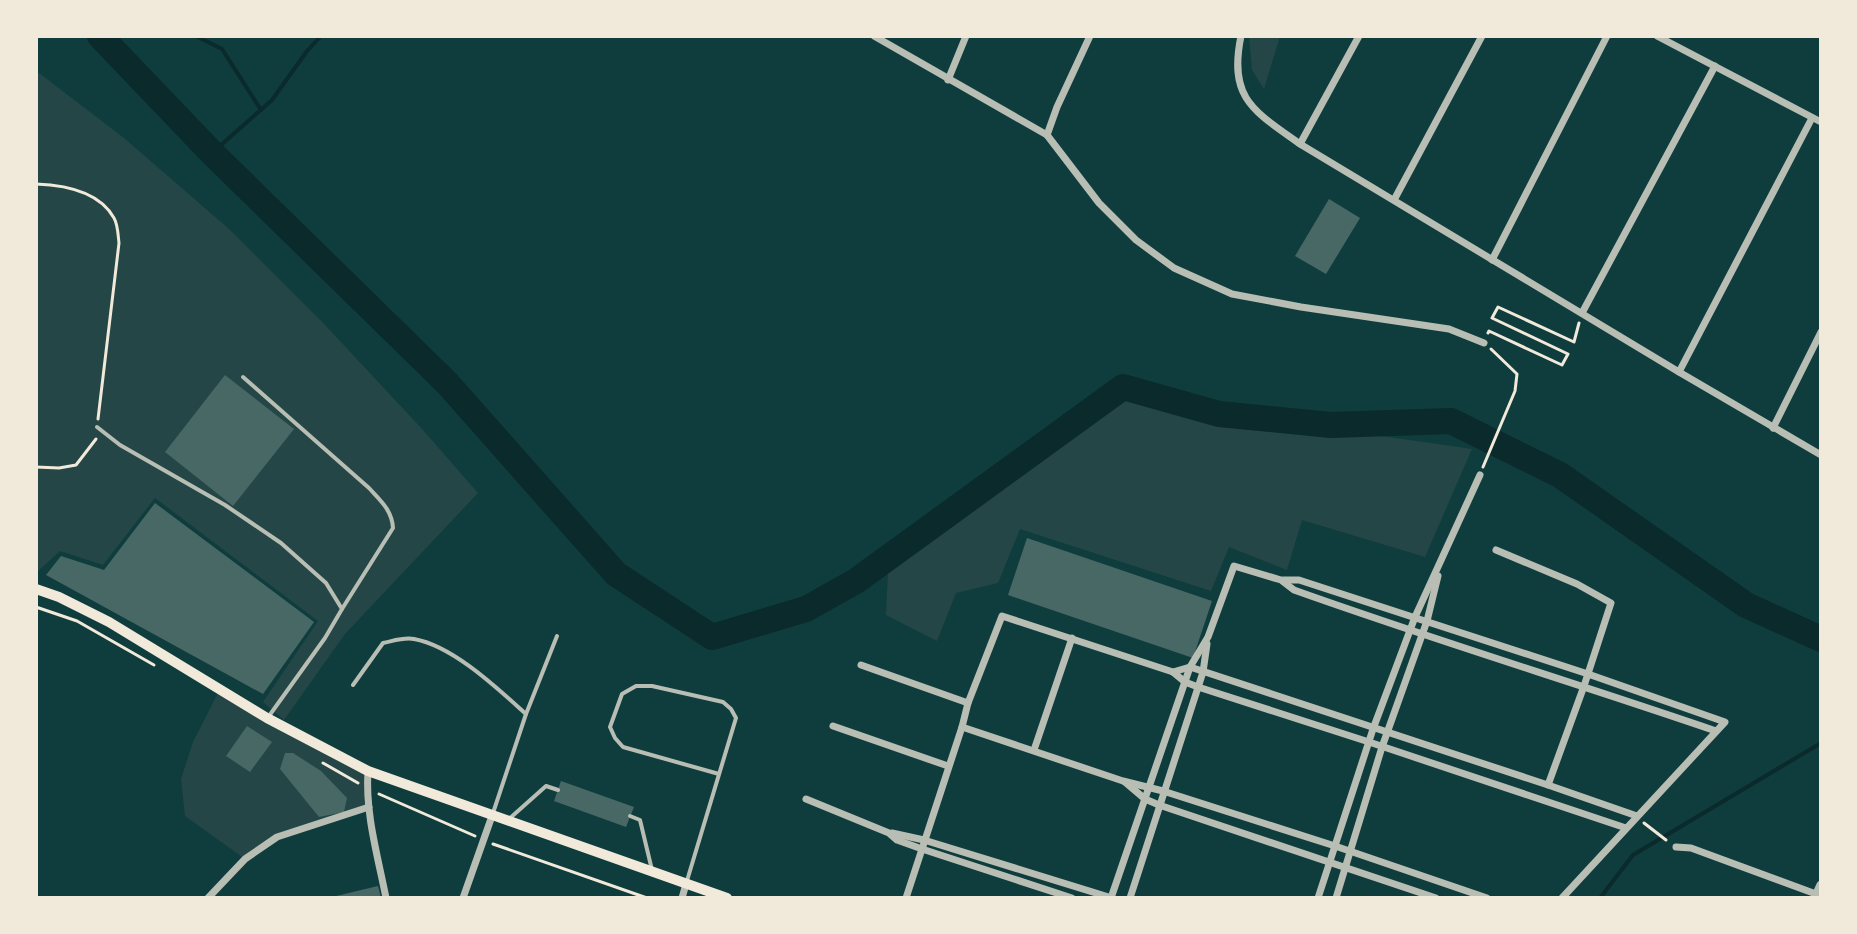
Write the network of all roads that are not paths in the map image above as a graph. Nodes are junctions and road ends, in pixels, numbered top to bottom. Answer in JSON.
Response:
{"nodes":[{"id":1,"x":874,"y":36,"type":"edge"},
{"id":2,"x":966,"y":36,"type":"edge"},
{"id":3,"x":1090,"y":36,"type":"edge"},
{"id":4,"x":1241,"y":36,"type":"edge"},
{"id":5,"x":1359,"y":36,"type":"edge"},
{"id":6,"x":1482,"y":36,"type":"edge"},
{"id":7,"x":1607,"y":36,"type":"edge"},
{"id":8,"x":1657,"y":36,"type":"edge"},
{"id":9,"x":1715,"y":66,"type":"junction"},
{"id":10,"x":948,"y":80,"type":"junction"},
{"id":11,"x":1812,"y":118,"type":"junction"},
{"id":12,"x":1821,"y":122,"type":"edge"},
{"id":13,"x":1047,"y":135,"type":"junction"},
{"id":14,"x":1300,"y":144,"type":"junction"},
{"id":15,"x":1394,"y":200,"type":"junction"},
{"id":16,"x":1492,"y":260,"type":"junction"},
{"id":17,"x":1582,"y":313,"type":"junction"},
{"id":18,"x":1821,"y":332,"type":"edge"},
{"id":19,"x":1484,"y":343,"type":"road end"},
{"id":20,"x":1679,"y":372,"type":"junction"},
{"id":21,"x":243,"y":377,"type":"dead end"},
{"id":22,"x":97,"y":427,"type":"road end"},
{"id":23,"x":1773,"y":428,"type":"junction"},
{"id":24,"x":1821,"y":455,"type":"edge"},
{"id":25,"x":1480,"y":475,"type":"road end"},
{"id":26,"x":1496,"y":550,"type":"dead end"},
{"id":27,"x":1443,"y":558,"type":"junction"},
{"id":28,"x":1281,"y":580,"type":"junction"},
{"id":29,"x":36,"y":589,"type":"edge"},
{"id":30,"x":342,"y":609,"type":"junction"},
{"id":31,"x":1415,"y":617,"type":"junction"},
{"id":32,"x":1427,"y":621,"type":"junction"},
{"id":33,"x":1410,"y":631,"type":"junction"},
{"id":34,"x":1422,"y":635,"type":"junction"},
{"id":35,"x":557,"y":636,"type":"dead end"},
{"id":36,"x":1208,"y":637,"type":"junction"},
{"id":37,"x":1072,"y":638,"type":"junction"},
{"id":38,"x":861,"y":665,"type":"dead end"},
{"id":39,"x":1190,"y":667,"type":"junction"},
{"id":40,"x":1173,"y":672,"type":"junction"},
{"id":41,"x":1203,"y":672,"type":"junction"},
{"id":42,"x":1588,"y":674,"type":"junction"},
{"id":43,"x":1185,"y":682,"type":"junction"},
{"id":44,"x":353,"y":685,"type":"dead end"},
{"id":45,"x":1584,"y":686,"type":"junction"},
{"id":46,"x":1198,"y":687,"type":"junction"},
{"id":47,"x":968,"y":703,"type":"junction"},
{"id":48,"x":526,"y":714,"type":"junction"},
{"id":49,"x":267,"y":718,"type":"junction"},
{"id":50,"x":833,"y":726,"type":"dead end"},
{"id":51,"x":962,"y":727,"type":"junction"},
{"id":52,"x":1373,"y":729,"type":"junction"},
{"id":53,"x":1716,"y":731,"type":"junction"},
{"id":54,"x":1387,"y":733,"type":"junction"},
{"id":55,"x":1369,"y":742,"type":"junction"},
{"id":56,"x":1382,"y":747,"type":"junction"},
{"id":57,"x":1034,"y":750,"type":"junction"},
{"id":58,"x":948,"y":766,"type":"junction"},
{"id":59,"x":368,"y":771,"type":"junction"},
{"id":60,"x":719,"y":774,"type":"junction"},
{"id":61,"x":1123,"y":781,"type":"junction"},
{"id":62,"x":1548,"y":785,"type":"junction"},
{"id":63,"x":1149,"y":787,"type":"junction"},
{"id":64,"x":558,"y":790,"type":"dead end"},
{"id":65,"x":1163,"y":791,"type":"junction"},
{"id":66,"x":806,"y":799,"type":"dead end"},
{"id":67,"x":1145,"y":799,"type":"junction"},
{"id":68,"x":1159,"y":805,"type":"junction"},
{"id":69,"x":369,"y":807,"type":"junction"},
{"id":70,"x":492,"y":816,"type":"junction"},
{"id":71,"x":630,"y":816,"type":"dead end"},
{"id":72,"x":1637,"y":816,"type":"junction"},
{"id":73,"x":507,"y":821,"type":"junction"},
{"id":74,"x":1626,"y":828,"type":"junction"},
{"id":75,"x":889,"y":833,"type":"junction"},
{"id":76,"x":924,"y":840,"type":"junction"},
{"id":77,"x":1335,"y":846,"type":"junction"},
{"id":78,"x":1676,"y":847,"type":"dead end"},
{"id":79,"x":922,"y":849,"type":"junction"},
{"id":80,"x":1351,"y":852,"type":"junction"},
{"id":81,"x":1330,"y":863,"type":"junction"},
{"id":82,"x":1346,"y":867,"type":"junction"},
{"id":83,"x":652,"y":872,"type":"junction"},
{"id":84,"x":686,"y":884,"type":"junction"},
{"id":85,"x":1817,"y":892,"type":"edge"},
{"id":86,"x":208,"y":898,"type":"edge"},
{"id":87,"x":386,"y":898,"type":"edge"},
{"id":88,"x":463,"y":898,"type":"edge"},
{"id":89,"x":682,"y":898,"type":"edge"},
{"id":90,"x":727,"y":898,"type":"edge"},
{"id":91,"x":906,"y":898,"type":"edge"},
{"id":92,"x":1072,"y":898,"type":"edge"},
{"id":93,"x":1111,"y":898,"type":"edge"},
{"id":94,"x":1130,"y":898,"type":"edge"},
{"id":95,"x":1318,"y":898,"type":"edge"},
{"id":96,"x":1336,"y":898,"type":"edge"},
{"id":97,"x":1436,"y":898,"type":"edge"},
{"id":98,"x":1487,"y":898,"type":"edge"},
{"id":99,"x":1562,"y":898,"type":"edge"}],
"edges":[{"from":1,"to":10,"type":"street"},
{"from":2,"to":10,"type":"street"},
{"from":3,"to":13,"type":"street"},
{"from":4,"to":14,"type":"street"},
{"from":5,"to":14,"type":"street"},
{"from":6,"to":15,"type":"street"},
{"from":7,"to":16,"type":"street"},
{"from":8,"to":9,"type":"street"},
{"from":9,"to":11,"type":"street"},
{"from":9,"to":17,"type":"street"},
{"from":10,"to":13,"type":"street"},
{"from":11,"to":12,"type":"street"},
{"from":11,"to":20,"type":"street"},
{"from":13,"to":19,"type":"street"},
{"from":14,"to":15,"type":"street"},
{"from":15,"to":16,"type":"street"},
{"from":16,"to":17,"type":"street"},
{"from":17,"to":20,"type":"street"},
{"from":18,"to":23,"type":"street"},
{"from":20,"to":23,"type":"street"},
{"from":21,"to":30,"type":"lane"},
{"from":22,"to":30,"type":"lane"},
{"from":23,"to":24,"type":"street"},
{"from":25,"to":27,"type":"street"},
{"from":26,"to":42,"type":"street"},
{"from":27,"to":31,"type":"street"},
{"from":27,"to":32,"type":"street"},
{"from":28,"to":31,"type":"street"},
{"from":28,"to":33,"type":"street"},
{"from":28,"to":36,"type":"street"},
{"from":29,"to":49,"type":"main road"},
{"from":30,"to":49,"type":"lane"},
{"from":31,"to":32,"type":"street"},
{"from":31,"to":33,"type":"street"},
{"from":32,"to":34,"type":"street"},
{"from":32,"to":42,"type":"street"},
{"from":33,"to":34,"type":"street"},
{"from":33,"to":52,"type":"street"},
{"from":34,"to":45,"type":"street"},
{"from":34,"to":54,"type":"street"},
{"from":35,"to":48,"type":"lane"},
{"from":36,"to":39,"type":"street"},
{"from":36,"to":41,"type":"street"},
{"from":37,"to":40,"type":"street"},
{"from":37,"to":47,"type":"street"},
{"from":37,"to":57,"type":"street"},
{"from":38,"to":47,"type":"street"},
{"from":39,"to":40,"type":"street"},
{"from":39,"to":41,"type":"street"},
{"from":39,"to":43,"type":"street"},
{"from":40,"to":43,"type":"street"},
{"from":41,"to":46,"type":"street"},
{"from":41,"to":52,"type":"street"},
{"from":42,"to":45,"type":"street"},
{"from":42,"to":53,"type":"street"},
{"from":43,"to":46,"type":"street"},
{"from":43,"to":63,"type":"street"},
{"from":44,"to":48,"type":"lane"},
{"from":45,"to":53,"type":"street"},
{"from":45,"to":62,"type":"street"},
{"from":46,"to":55,"type":"street"},
{"from":46,"to":65,"type":"street"},
{"from":47,"to":51,"type":"street"},
{"from":48,"to":70,"type":"lane"},
{"from":49,"to":59,"type":"main road"},
{"from":50,"to":58,"type":"street"},
{"from":51,"to":57,"type":"street"},
{"from":51,"to":58,"type":"street"},
{"from":52,"to":54,"type":"street"},
{"from":52,"to":55,"type":"street"},
{"from":53,"to":72,"type":"street"},
{"from":54,"to":56,"type":"street"},
{"from":54,"to":62,"type":"street"},
{"from":55,"to":56,"type":"street"},
{"from":55,"to":77,"type":"street"},
{"from":56,"to":74,"type":"street"},
{"from":56,"to":80,"type":"street"},
{"from":57,"to":61,"type":"street"},
{"from":58,"to":76,"type":"street"},
{"from":59,"to":69,"type":"street"},
{"from":59,"to":70,"type":"main road"},
{"from":60,"to":60,"type":"lane"},
{"from":60,"to":84,"type":"lane"},
{"from":61,"to":63,"type":"street"},
{"from":61,"to":67,"type":"street"},
{"from":62,"to":72,"type":"street"},
{"from":63,"to":65,"type":"street"},
{"from":63,"to":67,"type":"street"},
{"from":64,"to":73,"type":"lane"},
{"from":65,"to":68,"type":"street"},
{"from":65,"to":77,"type":"street"},
{"from":66,"to":75,"type":"street"},
{"from":67,"to":68,"type":"street"},
{"from":67,"to":93,"type":"street"},
{"from":68,"to":81,"type":"street"},
{"from":68,"to":94,"type":"street"},
{"from":69,"to":86,"type":"street"},
{"from":69,"to":87,"type":"street"},
{"from":70,"to":73,"type":"main road"},
{"from":70,"to":88,"type":"street"},
{"from":71,"to":83,"type":"lane"},
{"from":72,"to":74,"type":"street"},
{"from":73,"to":83,"type":"main road"},
{"from":74,"to":99,"type":"street"},
{"from":75,"to":76,"type":"street"},
{"from":75,"to":79,"type":"street"},
{"from":76,"to":79,"type":"street"},
{"from":76,"to":93,"type":"street"},
{"from":77,"to":80,"type":"street"},
{"from":77,"to":81,"type":"street"},
{"from":78,"to":85,"type":"street"},
{"from":79,"to":91,"type":"street"},
{"from":79,"to":92,"type":"street"},
{"from":80,"to":82,"type":"street"},
{"from":80,"to":98,"type":"street"},
{"from":81,"to":82,"type":"street"},
{"from":81,"to":95,"type":"street"},
{"from":82,"to":96,"type":"street"},
{"from":82,"to":97,"type":"street"},
{"from":83,"to":84,"type":"main road"},
{"from":84,"to":89,"type":"street"},
{"from":84,"to":90,"type":"main road"}]}
